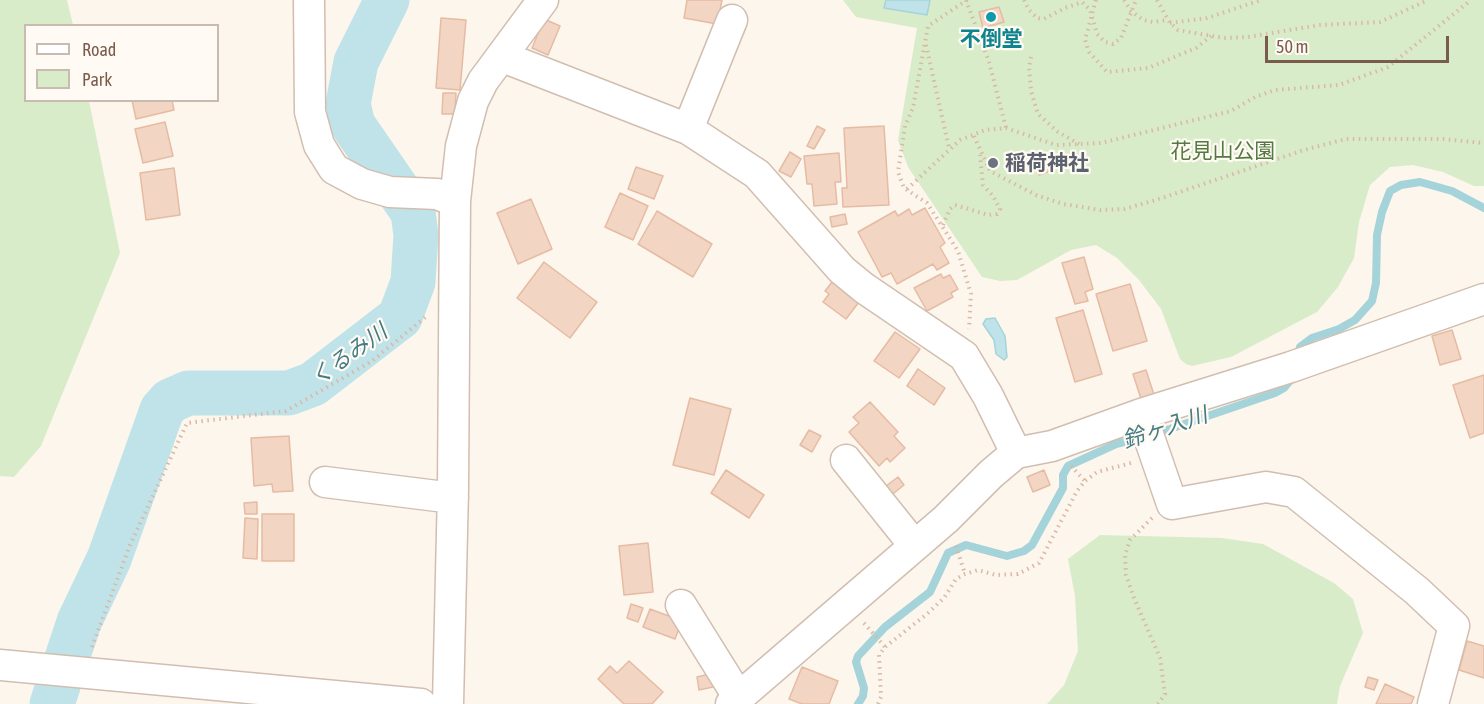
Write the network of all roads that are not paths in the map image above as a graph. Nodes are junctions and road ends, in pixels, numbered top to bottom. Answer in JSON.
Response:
{"nodes":[{"id":1,"x":309,"y":0,"type":"edge"},
{"id":2,"x":543,"y":0,"type":"edge"},
{"id":3,"x":732,"y":20,"type":"dead end"},
{"id":4,"x":503,"y":57,"type":"junction"},
{"id":5,"x":688,"y":129,"type":"junction"},
{"id":6,"x":446,"y":198,"type":"junction"},
{"id":7,"x":1484,"y":299,"type":"edge"},
{"id":8,"x":1142,"y":414,"type":"junction"},
{"id":9,"x":1016,"y":453,"type":"junction"},
{"id":10,"x":846,"y":460,"type":"dead end"},
{"id":11,"x":325,"y":482,"type":"dead end"},
{"id":12,"x":453,"y":498,"type":"junction"},
{"id":13,"x":914,"y":545,"type":"junction"},
{"id":14,"x":681,"y":605,"type":"dead end"},
{"id":15,"x":0,"y":665,"type":"edge"},
{"id":16,"x":735,"y":701,"type":"edge"},
{"id":17,"x":421,"y":704,"type":"edge"},
{"id":18,"x":448,"y":704,"type":"edge"},
{"id":19,"x":1433,"y":704,"type":"edge"}],
"edges":[{"from":1,"to":6,"type":"street"},
{"from":2,"to":4,"type":"street"},
{"from":3,"to":5,"type":"street"},
{"from":4,"to":5,"type":"street"},
{"from":4,"to":6,"type":"street"},
{"from":5,"to":9,"type":"street"},
{"from":6,"to":12,"type":"street"},
{"from":7,"to":8,"type":"street"},
{"from":8,"to":9,"type":"street"},
{"from":8,"to":19,"type":"street"},
{"from":9,"to":13,"type":"street"},
{"from":10,"to":13,"type":"street"},
{"from":11,"to":12,"type":"street"},
{"from":12,"to":18,"type":"street"},
{"from":13,"to":16,"type":"street"},
{"from":14,"to":16,"type":"street"},
{"from":15,"to":17,"type":"street"}]}
